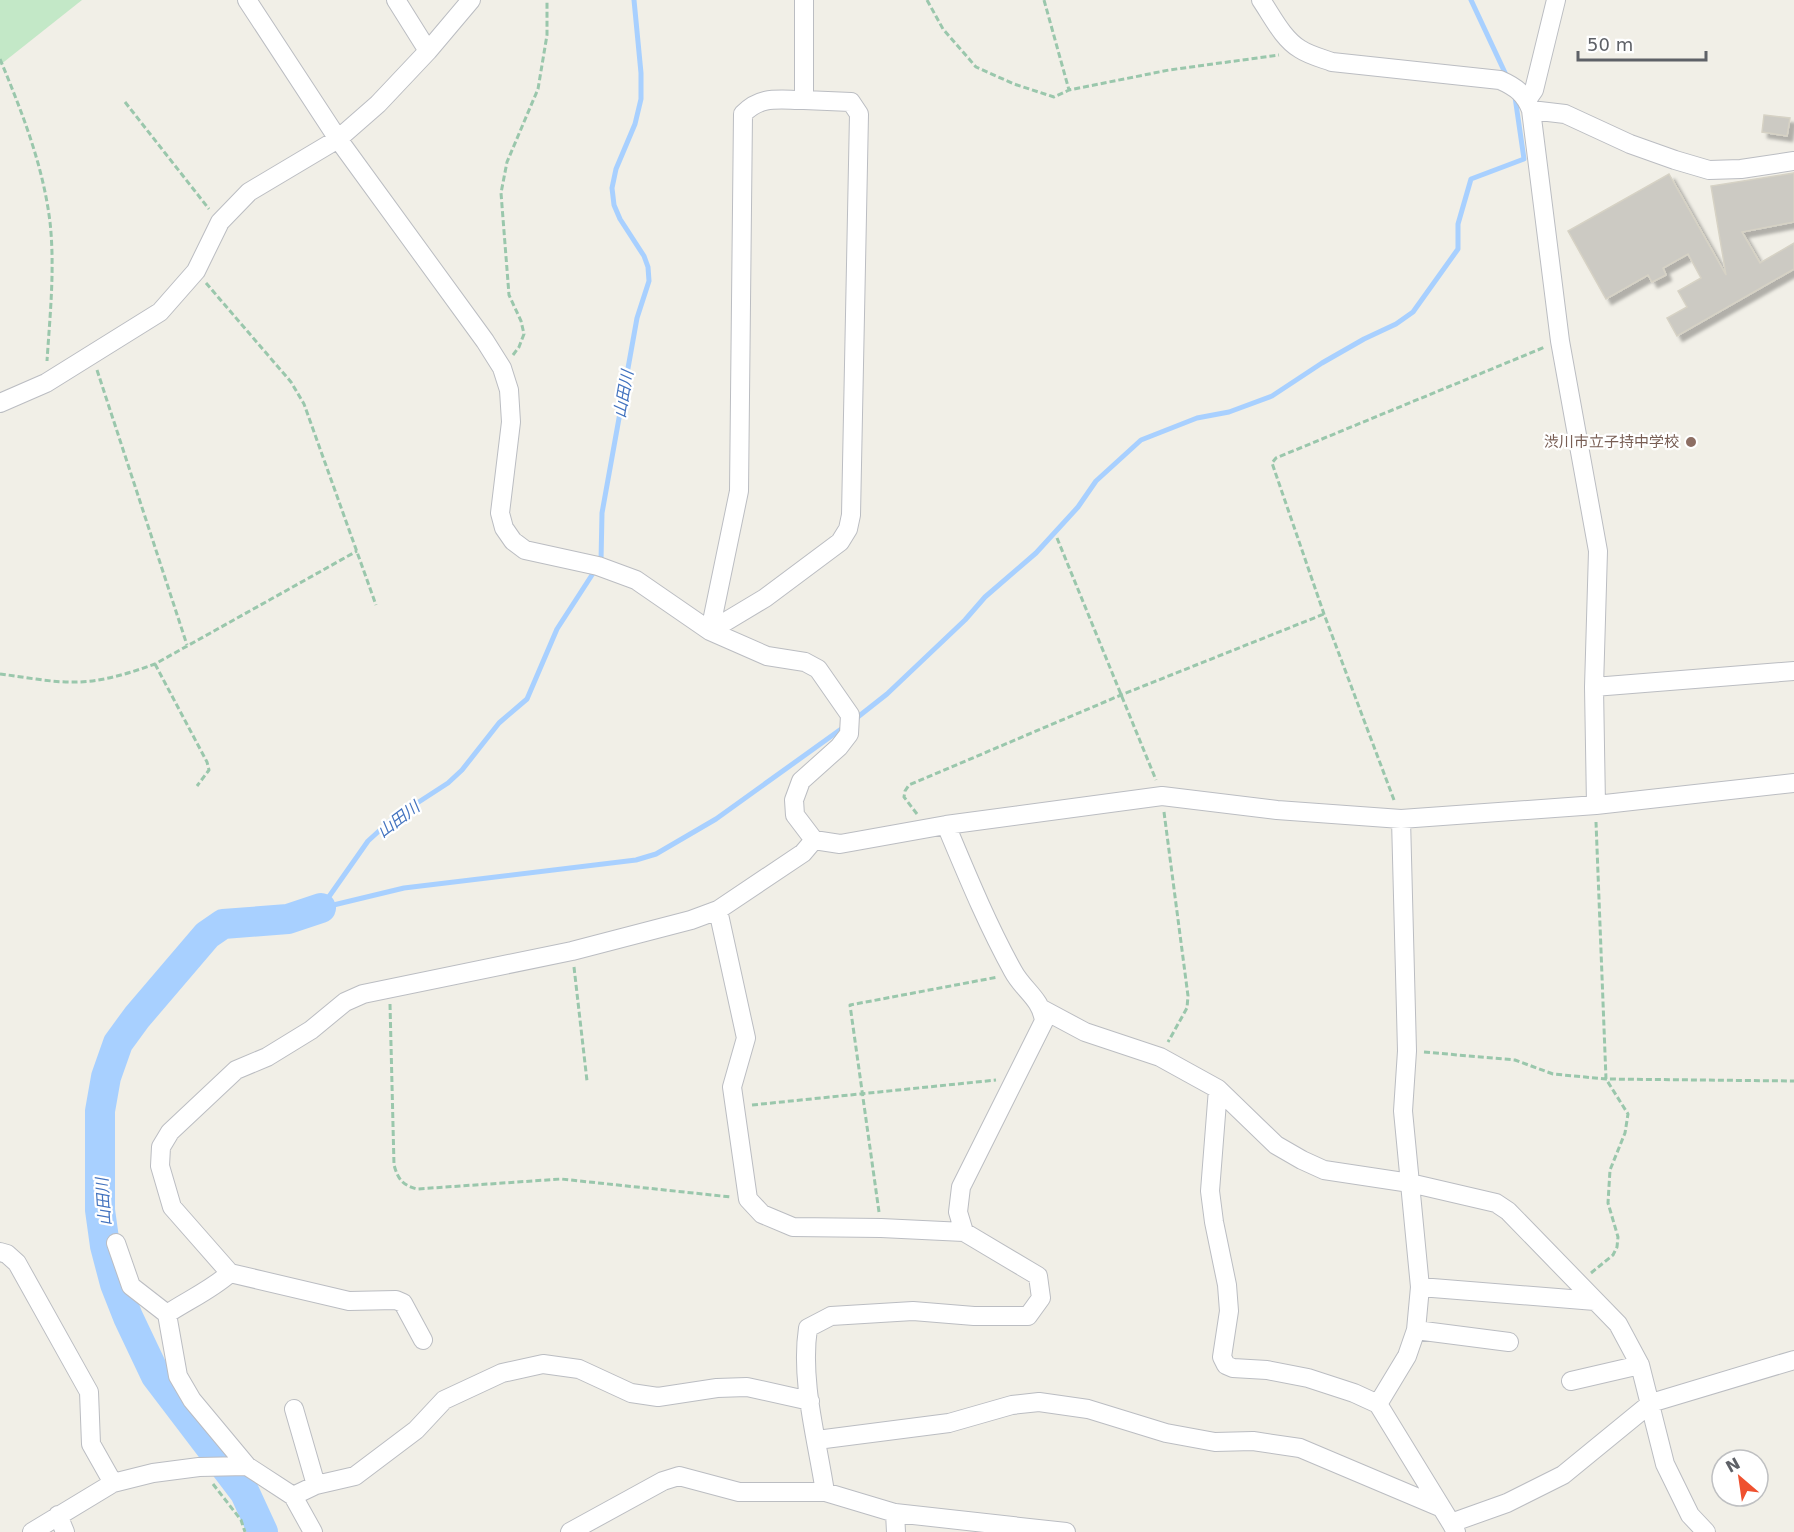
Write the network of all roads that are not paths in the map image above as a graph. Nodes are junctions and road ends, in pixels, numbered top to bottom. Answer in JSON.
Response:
{"nodes":[{"id":1,"x":247,"y":0,"type":"edge"},
{"id":2,"x":396,"y":0,"type":"edge"},
{"id":3,"x":471,"y":0,"type":"edge"},
{"id":4,"x":804,"y":0,"type":"edge"},
{"id":5,"x":1261,"y":0,"type":"edge"},
{"id":6,"x":1556,"y":0,"type":"edge"},
{"id":7,"x":428,"y":51,"type":"junction"},
{"id":8,"x":1525,"y":99,"type":"junction"},
{"id":9,"x":804,"y":100,"type":"junction"},
{"id":10,"x":338,"y":139,"type":"junction"},
{"id":11,"x":1794,"y":161,"type":"edge"},
{"id":12,"x":0,"y":403,"type":"edge"},
{"id":13,"x":710,"y":632,"type":"junction"},
{"id":14,"x":1794,"y":671,"type":"edge"},
{"id":15,"x":1594,"y":687,"type":"junction"},
{"id":16,"x":1794,"y":783,"type":"edge"},
{"id":17,"x":1596,"y":805,"type":"junction"},
{"id":18,"x":1401,"y":819,"type":"junction"},
{"id":19,"x":946,"y":825,"type":"junction"},
{"id":20,"x":814,"y":840,"type":"junction"},
{"id":21,"x":718,"y":910,"type":"junction"},
{"id":22,"x":1042,"y":1009,"type":"junction"},
{"id":23,"x":1218,"y":1089,"type":"junction"},
{"id":24,"x":1410,"y":1184,"type":"junction"},
{"id":25,"x":964,"y":1232,"type":"junction"},
{"id":26,"x":116,"y":1243,"type":"dead end"},
{"id":27,"x":0,"y":1252,"type":"edge"},
{"id":28,"x":230,"y":1273,"type":"junction"},
{"id":29,"x":1420,"y":1287,"type":"junction"},
{"id":30,"x":1595,"y":1301,"type":"junction"},
{"id":31,"x":167,"y":1314,"type":"junction"},
{"id":32,"x":1416,"y":1330,"type":"junction"},
{"id":33,"x":423,"y":1340,"type":"dead end"},
{"id":34,"x":1509,"y":1342,"type":"dead end"},
{"id":35,"x":1794,"y":1360,"type":"edge"},
{"id":36,"x":1640,"y":1365,"type":"junction"},
{"id":37,"x":1571,"y":1381,"type":"dead end"},
{"id":38,"x":810,"y":1401,"type":"junction"},
{"id":39,"x":1651,"y":1403,"type":"junction"},
{"id":40,"x":1378,"y":1404,"type":"junction"},
{"id":41,"x":294,"y":1409,"type":"dead end"},
{"id":42,"x":817,"y":1440,"type":"junction"},
{"id":43,"x":247,"y":1466,"type":"junction"},
{"id":44,"x":113,"y":1483,"type":"junction"},
{"id":45,"x":316,"y":1485,"type":"junction"},
{"id":46,"x":825,"y":1492,"type":"junction"},
{"id":47,"x":293,"y":1496,"type":"junction"},
{"id":48,"x":895,"y":1513,"type":"junction"},
{"id":49,"x":1450,"y":1521,"type":"edge"},
{"id":50,"x":62,"y":1524,"type":"edge"},
{"id":51,"x":32,"y":1532,"type":"edge"},
{"id":52,"x":314,"y":1532,"type":"edge"},
{"id":53,"x":570,"y":1532,"type":"edge"},
{"id":54,"x":896,"y":1532,"type":"edge"},
{"id":55,"x":1066,"y":1532,"type":"edge"},
{"id":56,"x":1706,"y":1532,"type":"edge"}],
"edges":[{"from":1,"to":10,"type":"street"},
{"from":2,"to":7,"type":"street"},
{"from":3,"to":7,"type":"street"},
{"from":4,"to":9,"type":"street"},
{"from":5,"to":8,"type":"street"},
{"from":6,"to":8,"type":"street"},
{"from":7,"to":10,"type":"street"},
{"from":8,"to":11,"type":"street"},
{"from":8,"to":15,"type":"street"},
{"from":9,"to":13,"type":"street"},
{"from":9,"to":13,"type":"street"},
{"from":10,"to":12,"type":"street"},
{"from":10,"to":13,"type":"street"},
{"from":13,"to":20,"type":"street"},
{"from":14,"to":15,"type":"street"},
{"from":15,"to":17,"type":"street"},
{"from":16,"to":17,"type":"street"},
{"from":17,"to":18,"type":"street"},
{"from":18,"to":19,"type":"street"},
{"from":18,"to":24,"type":"street"},
{"from":19,"to":20,"type":"street"},
{"from":19,"to":22,"type":"street"},
{"from":20,"to":21,"type":"street"},
{"from":21,"to":25,"type":"street"},
{"from":21,"to":28,"type":"street"},
{"from":22,"to":23,"type":"street"},
{"from":22,"to":25,"type":"street"},
{"from":23,"to":24,"type":"street"},
{"from":23,"to":40,"type":"street"},
{"from":24,"to":29,"type":"street"},
{"from":24,"to":30,"type":"street"},
{"from":25,"to":38,"type":"street"},
{"from":26,"to":31,"type":"street"},
{"from":27,"to":44,"type":"street"},
{"from":28,"to":31,"type":"street"},
{"from":28,"to":33,"type":"street"},
{"from":29,"to":30,"type":"street"},
{"from":29,"to":32,"type":"street"},
{"from":30,"to":36,"type":"street"},
{"from":31,"to":43,"type":"street"},
{"from":32,"to":34,"type":"street"},
{"from":32,"to":40,"type":"street"},
{"from":35,"to":39,"type":"street"},
{"from":36,"to":37,"type":"street"},
{"from":36,"to":39,"type":"street"},
{"from":38,"to":42,"type":"street"},
{"from":38,"to":45,"type":"street"},
{"from":39,"to":49,"type":"street"},
{"from":39,"to":56,"type":"street"},
{"from":40,"to":49,"type":"street"},
{"from":41,"to":45,"type":"street"},
{"from":42,"to":46,"type":"street"},
{"from":42,"to":49,"type":"street"},
{"from":43,"to":44,"type":"street"},
{"from":43,"to":47,"type":"street"},
{"from":44,"to":50,"type":"street"},
{"from":45,"to":47,"type":"street"},
{"from":46,"to":48,"type":"street"},
{"from":46,"to":53,"type":"street"},
{"from":47,"to":52,"type":"street"},
{"from":48,"to":54,"type":"street"},
{"from":48,"to":55,"type":"street"},
{"from":50,"to":51,"type":"street"}]}
